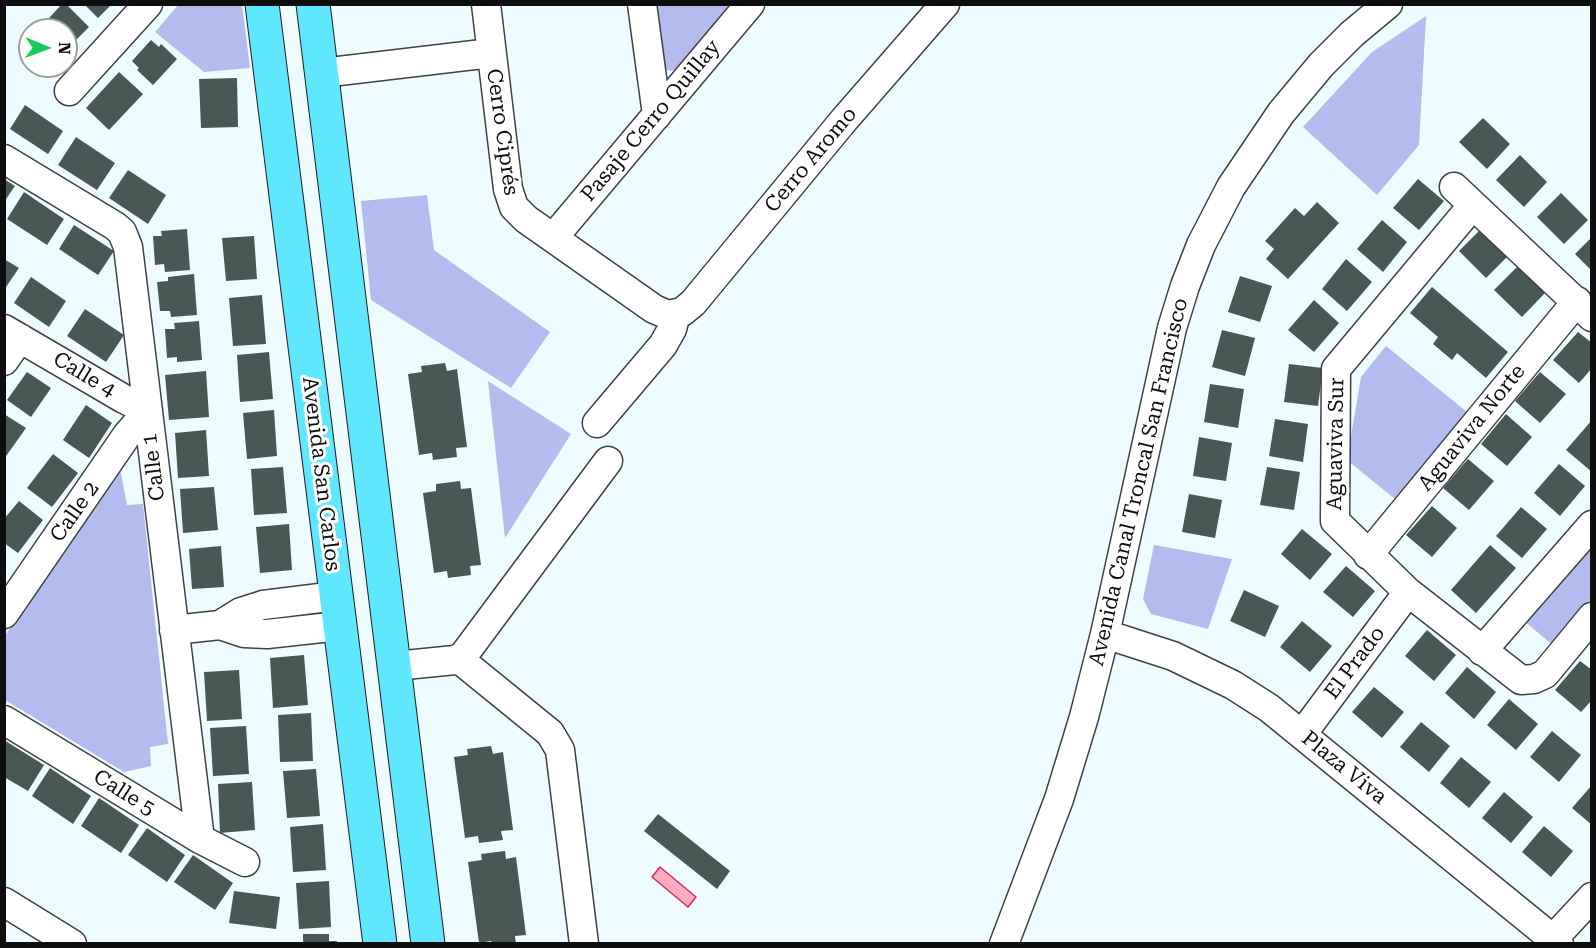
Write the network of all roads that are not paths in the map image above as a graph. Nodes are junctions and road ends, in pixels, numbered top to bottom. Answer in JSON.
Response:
{"nodes":[{"id":1,"x":148,"y":4,"type":"edge"},
{"id":2,"x":262,"y":4,"type":"edge"},
{"id":3,"x":313,"y":4,"type":"edge"},
{"id":4,"x":486,"y":4,"type":"edge"},
{"id":5,"x":642,"y":4,"type":"edge"},
{"id":6,"x":750,"y":4,"type":"edge"},
{"id":7,"x":945,"y":4,"type":"edge"},
{"id":8,"x":1386,"y":5,"type":"edge"},
{"id":9,"x":492,"y":53,"type":"junction"},
{"id":10,"x":322,"y":73,"type":"junction"},
{"id":11,"x":69,"y":92,"type":"dead end"},
{"id":12,"x":657,"y":115,"type":"junction"},
{"id":13,"x":4,"y":159,"type":"edge"},
{"id":14,"x":340,"y":218,"type":"junction"},
{"id":15,"x":290,"y":221,"type":"junction"},
{"id":16,"x":553,"y":238,"type":"junction"},
{"id":17,"x":1584,"y":309,"type":"edge"},
{"id":18,"x":676,"y":314,"type":"junction"},
{"id":19,"x":12,"y":333,"type":"edge"},
{"id":20,"x":4,"y":361,"type":"edge"},
{"id":21,"x":148,"y":411,"type":"junction"},
{"id":22,"x":597,"y":423,"type":"dead end"},
{"id":23,"x":608,"y":461,"type":"dead end"},
{"id":24,"x":1592,"y":525,"type":"edge"},
{"id":25,"x":1368,"y":555,"type":"junction"},
{"id":26,"x":1408,"y":592,"type":"junction"},
{"id":27,"x":338,"y":611,"type":"junction"},
{"id":28,"x":4,"y":614,"type":"edge"},
{"id":29,"x":1592,"y":617,"type":"edge"},
{"id":30,"x":174,"y":630,"type":"junction"},
{"id":31,"x":1105,"y":634,"type":"junction"},
{"id":32,"x":1482,"y":651,"type":"junction"},
{"id":33,"x":459,"y":658,"type":"junction"},
{"id":34,"x":395,"y":666,"type":"junction"},
{"id":35,"x":4,"y":720,"type":"edge"},
{"id":36,"x":1303,"y":733,"type":"junction"},
{"id":37,"x":200,"y":839,"type":"junction"},
{"id":38,"x":245,"y":862,"type":"dead end"},
{"id":39,"x":1592,"y":897,"type":"edge"},
{"id":40,"x":4,"y":902,"type":"edge"},
{"id":41,"x":43,"y":936,"type":"edge"},
{"id":42,"x":1556,"y":941,"type":"edge"},
{"id":43,"x":72,"y":944,"type":"edge"},
{"id":44,"x":380,"y":944,"type":"edge"},
{"id":45,"x":428,"y":944,"type":"edge"},
{"id":46,"x":584,"y":944,"type":"edge"},
{"id":47,"x":1004,"y":944,"type":"edge"}],
"edges":[{"from":1,"to":11,"type":"street"},
{"from":2,"to":15,"type":"main road","name":"Avenida San Carlos"},
{"from":3,"to":10,"type":"main road"},
{"from":4,"to":9,"type":"street","name":"Cerro Ciprés"},
{"from":5,"to":12,"type":"street"},
{"from":6,"to":12,"type":"street","name":"Pasaje Cerro Quillay"},
{"from":7,"to":18,"type":"street","name":"Cerro Aromo"},
{"from":8,"to":31,"type":"street","name":"Avenida Canal Troncal San Francisco"},
{"from":9,"to":10,"type":"street"},
{"from":9,"to":16,"type":"street","name":"Cerro Ciprés"},
{"from":10,"to":14,"type":"main road"},
{"from":12,"to":16,"type":"street","name":"Pasaje Cerro Quillay"},
{"from":13,"to":21,"type":"street","name":"Calle 1"},
{"from":14,"to":15,"type":"main road"},
{"from":14,"to":34,"type":"main road"},
{"from":15,"to":27,"type":"main road","name":"Avenida San Carlos"},
{"from":16,"to":18,"type":"street","name":"Cerro Ciprés"},
{"from":17,"to":25,"type":"street","name":"Aguaviva Norte"},
{"from":17,"to":25,"type":"street","name":"Aguaviva Sur"},
{"from":18,"to":22,"type":"street"},
{"from":19,"to":20,"type":"street","name":"Calle 4"},
{"from":19,"to":21,"type":"street","name":"Calle 4"},
{"from":21,"to":28,"type":"street","name":"Calle 2"},
{"from":21,"to":30,"type":"street","name":"Calle 1"},
{"from":23,"to":33,"type":"street"},
{"from":24,"to":32,"type":"street"},
{"from":25,"to":26,"type":"street","name":"Aguaviva Sur"},
{"from":26,"to":32,"type":"street","name":"Aguaviva Sur"},
{"from":26,"to":36,"type":"street","name":"El Prado"},
{"from":27,"to":30,"type":"street"},
{"from":27,"to":44,"type":"main road","name":"Avenida San Carlos"},
{"from":29,"to":32,"type":"street","name":"Aguaviva Sur"},
{"from":30,"to":37,"type":"street","name":"Calle 1"},
{"from":31,"to":36,"type":"street","name":"Plaza Viva"},
{"from":31,"to":47,"type":"street","name":"Avenida Canal Troncal San Francisco"},
{"from":33,"to":34,"type":"street"},
{"from":33,"to":46,"type":"street"},
{"from":34,"to":45,"type":"main road"},
{"from":35,"to":37,"type":"street","name":"Calle 5"},
{"from":36,"to":42,"type":"street","name":"Plaza Viva"},
{"from":37,"to":38,"type":"street","name":"Calle 5"},
{"from":39,"to":42,"type":"street"},
{"from":40,"to":41,"type":"street"},
{"from":41,"to":43,"type":"street"}]}
